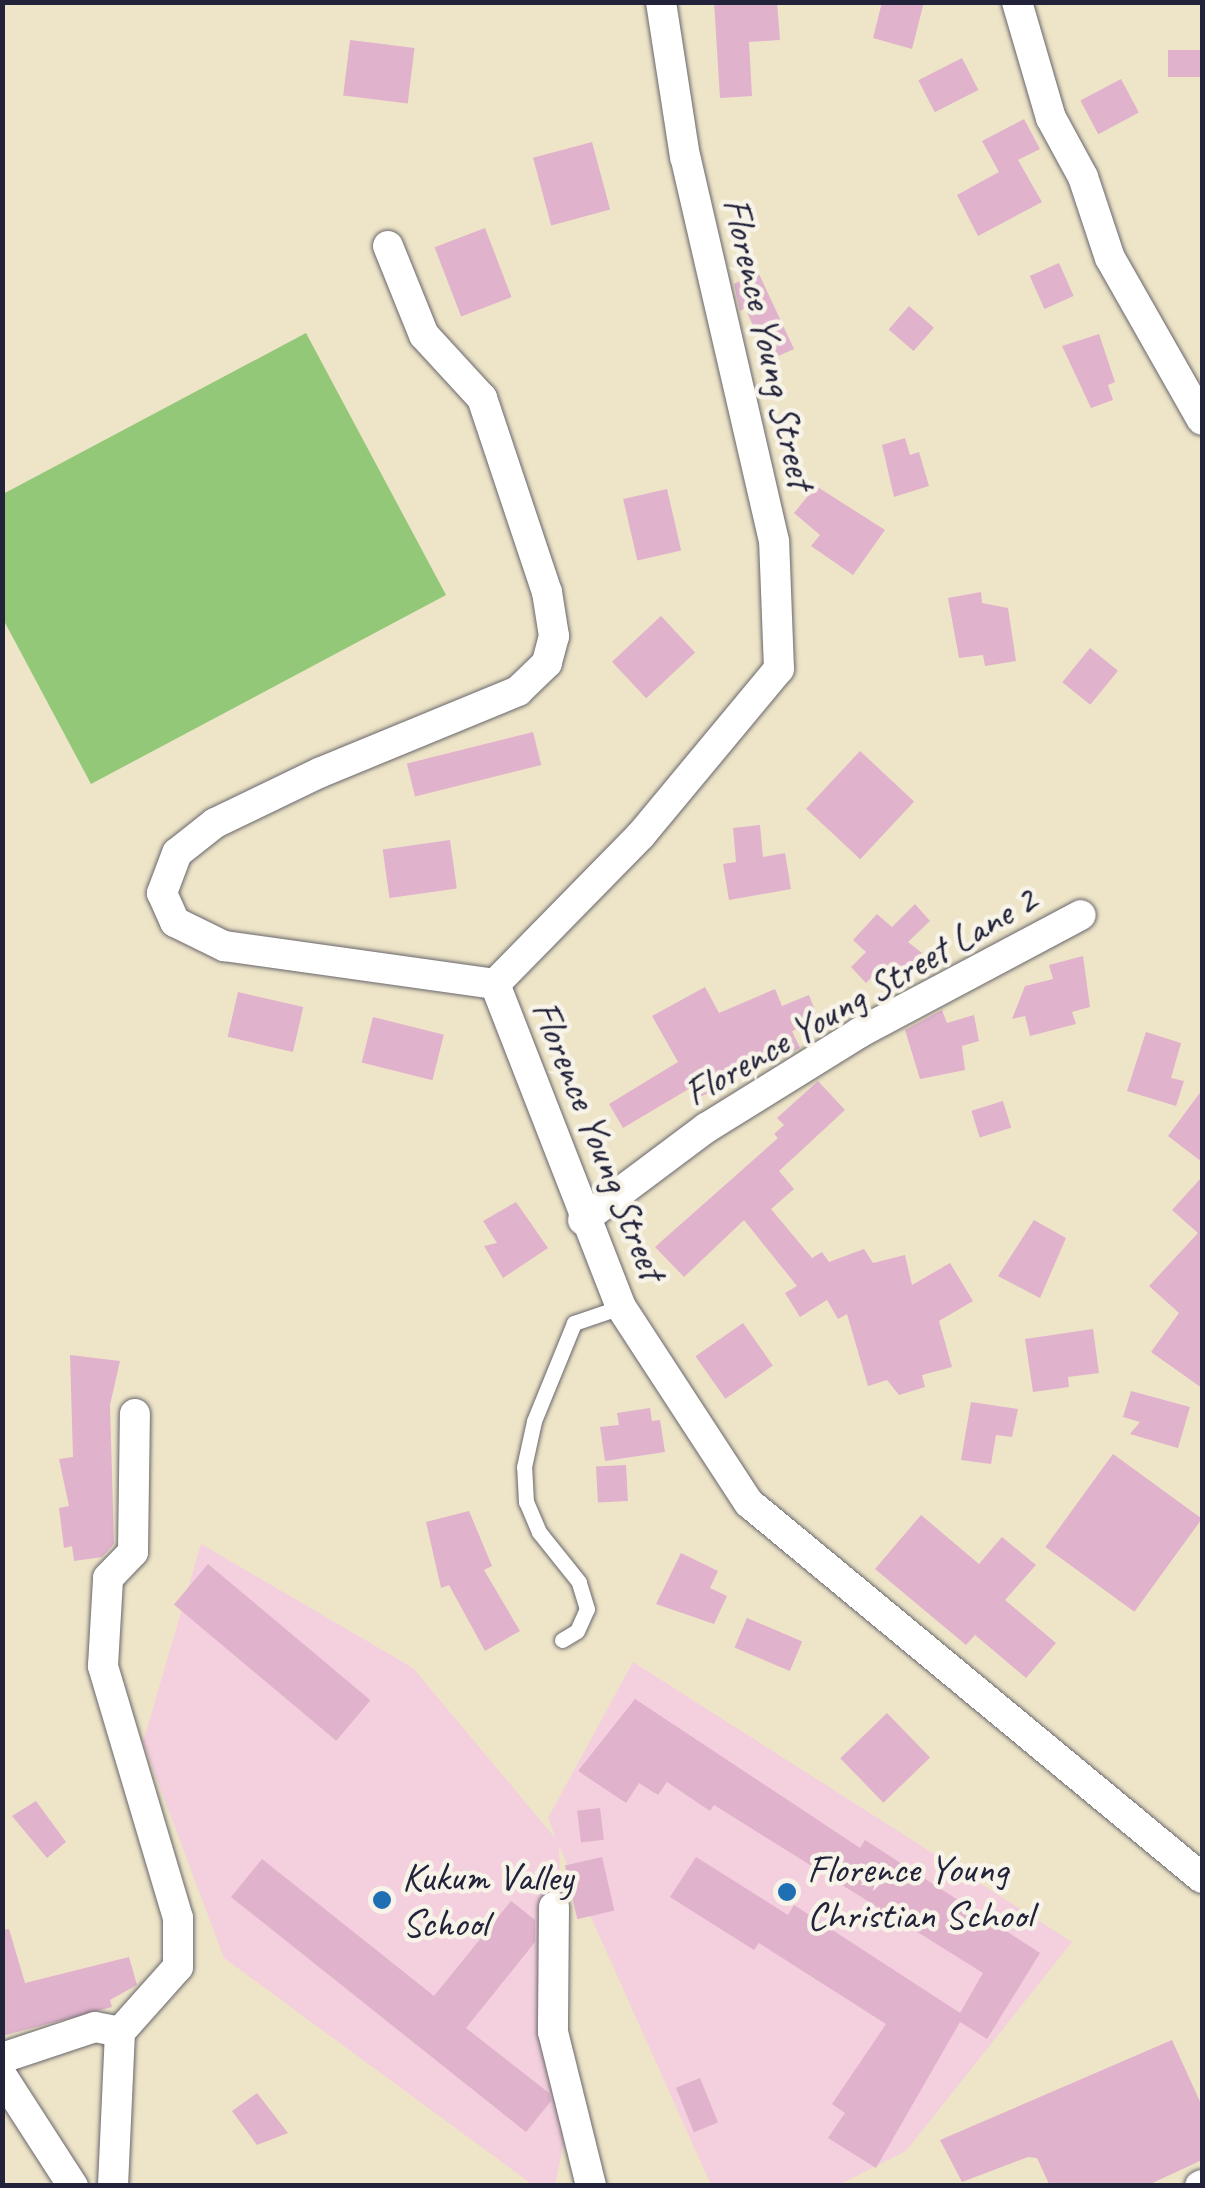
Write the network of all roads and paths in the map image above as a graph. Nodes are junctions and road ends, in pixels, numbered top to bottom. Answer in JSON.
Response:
{"nodes":[{"id":1,"x":662,"y":2,"type":"edge"},
{"id":2,"x":1017,"y":2,"type":"edge"},
{"id":3,"x":388,"y":246,"type":"dead end"},
{"id":4,"x":1202,"y":420,"type":"edge"},
{"id":5,"x":1081,"y":915,"type":"dead end"},
{"id":6,"x":495,"y":984,"type":"junction"},
{"id":7,"x":583,"y":1220,"type":"junction"},
{"id":8,"x":620,"y":1307,"type":"junction"},
{"id":9,"x":135,"y":1414,"type":"dead end"},
{"id":10,"x":562,"y":1640,"type":"dead end"},
{"id":11,"x":1202,"y":1878,"type":"edge"},
{"id":12,"x":554,"y":1907,"type":"dead end"},
{"id":13,"x":120,"y":2032,"type":"junction"},
{"id":14,"x":2,"y":2058,"type":"edge"},
{"id":15,"x":2,"y":2076,"type":"edge"},
{"id":16,"x":74,"y":2186,"type":"edge"},
{"id":17,"x":113,"y":2186,"type":"edge"},
{"id":18,"x":591,"y":2186,"type":"edge"}],
"edges":[{"from":1,"to":6,"type":"street","name":"Florence Young Street"},
{"from":2,"to":4,"type":"street"},
{"from":3,"to":6,"type":"street"},
{"from":5,"to":7,"type":"street","name":"Florence Young Street Lane 2"},
{"from":6,"to":7,"type":"street","name":"Florence Young Street"},
{"from":7,"to":8,"type":"street","name":"Florence Young Street"},
{"from":8,"to":10,"type":"lane"},
{"from":8,"to":11,"type":"street","name":"Florence Young Street"},
{"from":9,"to":13,"type":"street"},
{"from":12,"to":18,"type":"street"},
{"from":13,"to":14,"type":"street"},
{"from":13,"to":17,"type":"street"},
{"from":15,"to":16,"type":"street"}]}
